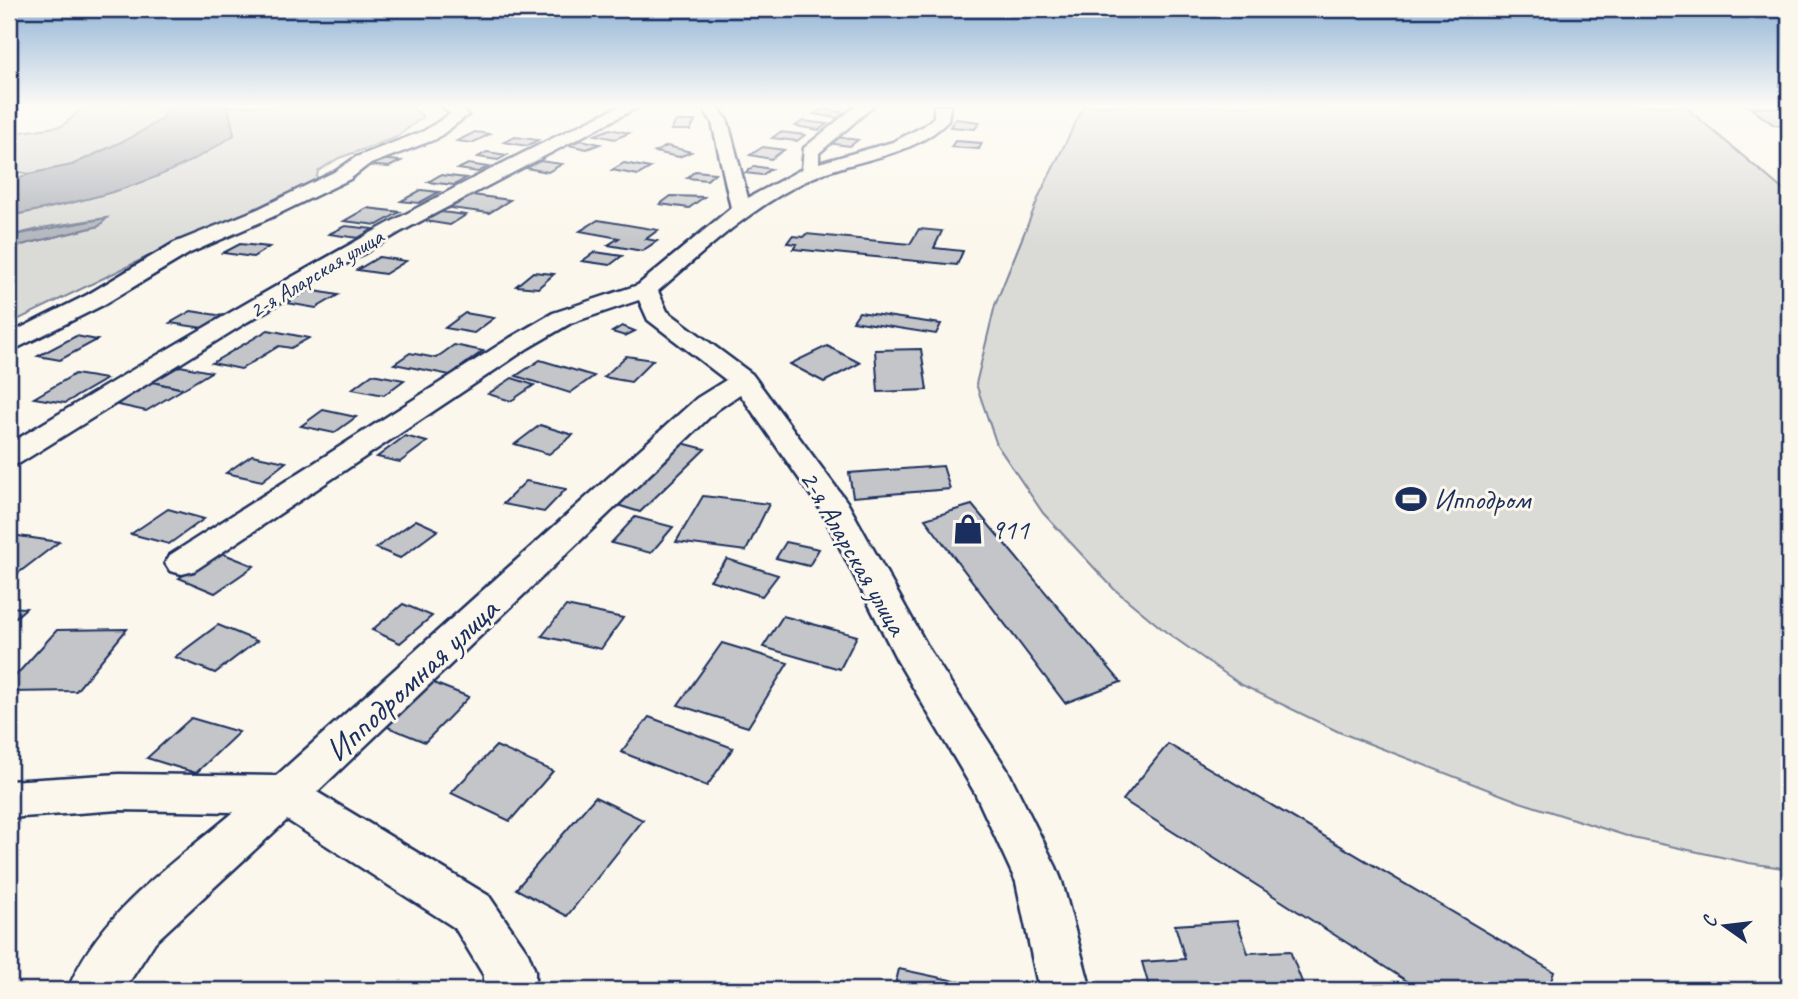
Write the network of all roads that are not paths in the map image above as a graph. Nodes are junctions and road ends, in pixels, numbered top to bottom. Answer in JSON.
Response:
{"nodes":[{"id":1,"x":384,"y":153,"type":"edge"},
{"id":2,"x":534,"y":153,"type":"edge"},
{"id":3,"x":727,"y":153,"type":"edge"},
{"id":4,"x":810,"y":153,"type":"edge"},
{"id":5,"x":874,"y":153,"type":"edge"},
{"id":6,"x":811,"y":172,"type":"junction"},
{"id":7,"x":741,"y":209,"type":"junction"},
{"id":8,"x":646,"y":290,"type":"junction"},
{"id":9,"x":9,"y":344,"type":"edge"},
{"id":10,"x":743,"y":380,"type":"junction"},
{"id":11,"x":9,"y":457,"type":"edge"},
{"id":12,"x":182,"y":563,"type":"dead end"},
{"id":13,"x":284,"y":795,"type":"junction"},
{"id":14,"x":9,"y":799,"type":"edge"},
{"id":15,"x":94,"y":990,"type":"edge"},
{"id":16,"x":509,"y":990,"type":"edge"},
{"id":17,"x":1065,"y":990,"type":"edge"}],
"edges":[{"from":1,"to":9,"type":"street"},
{"from":2,"to":11,"type":"street","name":"2-я Аларская улица"},
{"from":3,"to":7,"type":"street"},
{"from":4,"to":6,"type":"street"},
{"from":5,"to":6,"type":"street"},
{"from":6,"to":7,"type":"street"},
{"from":7,"to":8,"type":"street"},
{"from":8,"to":10,"type":"street","name":"2-я Аларская улица"},
{"from":8,"to":12,"type":"street"},
{"from":10,"to":13,"type":"street","name":"Ипподромная улица"},
{"from":10,"to":17,"type":"street","name":"2-я Аларская улица"},
{"from":13,"to":14,"type":"street"},
{"from":13,"to":15,"type":"street","name":"Ипподромная улица"},
{"from":13,"to":16,"type":"street"}]}
